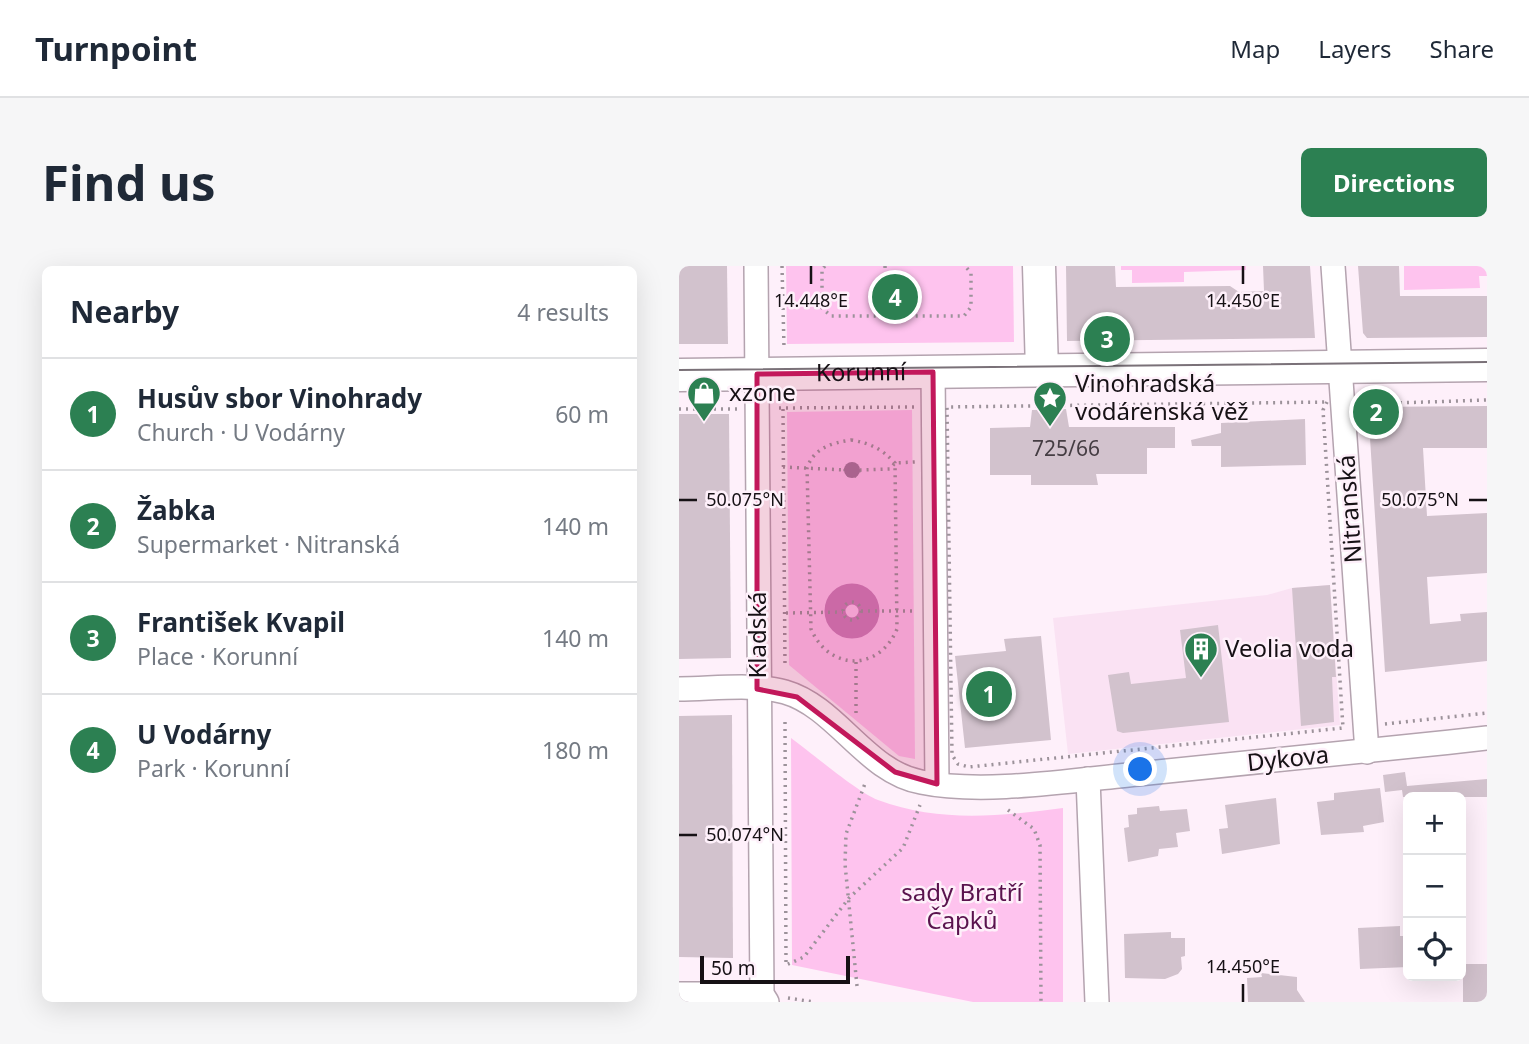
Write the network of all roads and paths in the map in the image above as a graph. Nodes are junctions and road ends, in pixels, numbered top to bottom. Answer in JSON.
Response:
{"nodes":[{"id":1,"x":757,"y":266,"type":"edge"},
{"id":2,"x":782,"y":266,"type":"edge"},
{"id":3,"x":825,"y":266,"type":"edge"},
{"id":4,"x":885,"y":266,"type":"edge"},
{"id":5,"x":965,"y":266,"type":"edge"},
{"id":6,"x":1039,"y":266,"type":"edge"},
{"id":7,"x":1333,"y":266,"type":"edge"},
{"id":8,"x":886,"y":316,"type":"junction"},
{"id":9,"x":784,"y":349,"type":"dead end"},
{"id":10,"x":1487,"y":365,"type":"edge"},
{"id":11,"x":1339,"y":368,"type":"junction"},
{"id":12,"x":1042,"y":371,"type":"junction"},
{"id":13,"x":933,"y":372,"type":"junction"},
{"id":14,"x":757,"y":374,"type":"junction"},
{"id":15,"x":679,"y":375,"type":"edge"},
{"id":16,"x":1487,"y":400,"type":"edge"},
{"id":17,"x":1365,"y":401,"type":"dead end"},
{"id":18,"x":917,"y":407,"type":"dead end"},
{"id":19,"x":947,"y":407,"type":"dead end"},
{"id":20,"x":747,"y":408,"type":"dead end"},
{"id":21,"x":775,"y":408,"type":"dead end"},
{"id":22,"x":783,"y":408,"type":"junction"},
{"id":23,"x":679,"y":409,"type":"edge"},
{"id":24,"x":917,"y":462,"type":"dead end"},
{"id":25,"x":895,"y":463,"type":"junction"},
{"id":26,"x":783,"y":467,"type":"junction"},
{"id":27,"x":807,"y":468,"type":"junction"},
{"id":28,"x":845,"y":470,"type":"junction"},
{"id":29,"x":860,"y":470,"type":"junction"},
{"id":30,"x":861,"y":611,"type":"junction"},
{"id":31,"x":897,"y":611,"type":"junction"},
{"id":32,"x":918,"y":611,"type":"dead end"},
{"id":33,"x":808,"y":612,"type":"junction"},
{"id":34,"x":838,"y":612,"type":"junction"},
{"id":35,"x":785,"y":613,"type":"junction"},
{"id":36,"x":949,"y":643,"type":"dead end"},
{"id":37,"x":856,"y":660,"type":"junction"},
{"id":38,"x":785,"y":666,"type":"dead end"},
{"id":39,"x":679,"y":689,"type":"edge"},
{"id":40,"x":757,"y":689,"type":"junction"},
{"id":41,"x":1487,"y":713,"type":"edge"},
{"id":42,"x":785,"y":722,"type":"dead end"},
{"id":43,"x":1383,"y":724,"type":"dead end"},
{"id":44,"x":856,"y":726,"type":"dead end"},
{"id":45,"x":1487,"y":738,"type":"edge"},
{"id":46,"x":1367,"y":751,"type":"junction"},
{"id":47,"x":1088,"y":779,"type":"junction"},
{"id":48,"x":866,"y":781,"type":"dead end"},
{"id":49,"x":937,"y":784,"type":"junction"},
{"id":50,"x":920,"y":805,"type":"dead end"},
{"id":51,"x":1008,"y":810,"type":"dead end"},
{"id":52,"x":849,"y":898,"type":"junction"},
{"id":53,"x":857,"y":986,"type":"dead end"},
{"id":54,"x":679,"y":994,"type":"edge"},
{"id":55,"x":765,"y":998,"type":"edge"},
{"id":56,"x":1041,"y":1002,"type":"edge"},
{"id":57,"x":1097,"y":1002,"type":"edge"}],
"edges":[{"from":1,"to":14,"type":"street","name":"Kladská"},
{"from":2,"to":9,"type":"path"},
{"from":3,"to":8,"type":"path"},
{"from":4,"to":8,"type":"path"},
{"from":5,"to":8,"type":"path"},
{"from":6,"to":12,"type":"street"},
{"from":7,"to":11,"type":"street","name":"Nitranská"},
{"from":10,"to":11,"type":"street","name":"Korunní"},
{"from":11,"to":12,"type":"street","name":"Korunní"},
{"from":11,"to":46,"type":"street","name":"Nitranská"},
{"from":12,"to":13,"type":"street","name":"Korunní"},
{"from":13,"to":14,"type":"street","name":"Korunní"},
{"from":13,"to":49,"type":"street"},
{"from":14,"to":15,"type":"street","name":"Korunní"},
{"from":14,"to":40,"type":"street","name":"Kladská"},
{"from":16,"to":17,"type":"path"},
{"from":18,"to":22,"type":"path"},
{"from":19,"to":36,"type":"path"},
{"from":20,"to":23,"type":"path"},
{"from":21,"to":22,"type":"path"},
{"from":22,"to":26,"type":"path"},
{"from":24,"to":25,"type":"path"},
{"from":25,"to":27,"type":"path"},
{"from":25,"to":29,"type":"path"},
{"from":25,"to":31,"type":"path"},
{"from":26,"to":27,"type":"path"},
{"from":26,"to":35,"type":"path"},
{"from":27,"to":28,"type":"path"},
{"from":27,"to":33,"type":"path"},
{"from":28,"to":29,"type":"path"},
{"from":28,"to":29,"type":"path"},
{"from":30,"to":31,"type":"path"},
{"from":30,"to":34,"type":"path"},
{"from":30,"to":34,"type":"path"},
{"from":31,"to":32,"type":"path"},
{"from":31,"to":37,"type":"path"},
{"from":33,"to":34,"type":"path"},
{"from":33,"to":35,"type":"path"},
{"from":33,"to":37,"type":"path"},
{"from":35,"to":38,"type":"path"},
{"from":37,"to":44,"type":"path"},
{"from":39,"to":40,"type":"street"},
{"from":40,"to":49,"type":"street"},
{"from":40,"to":55,"type":"street","name":"Kladská"},
{"from":41,"to":43,"type":"path"},
{"from":42,"to":52,"type":"path"},
{"from":45,"to":46,"type":"street","name":"Dykova"},
{"from":46,"to":47,"type":"street","name":"Dykova"},
{"from":47,"to":49,"type":"street","name":"Dykova"},
{"from":47,"to":57,"type":"street"},
{"from":48,"to":52,"type":"path"},
{"from":50,"to":52,"type":"path"},
{"from":51,"to":56,"type":"path"},
{"from":52,"to":53,"type":"path"},
{"from":54,"to":55,"type":"street"}]}
